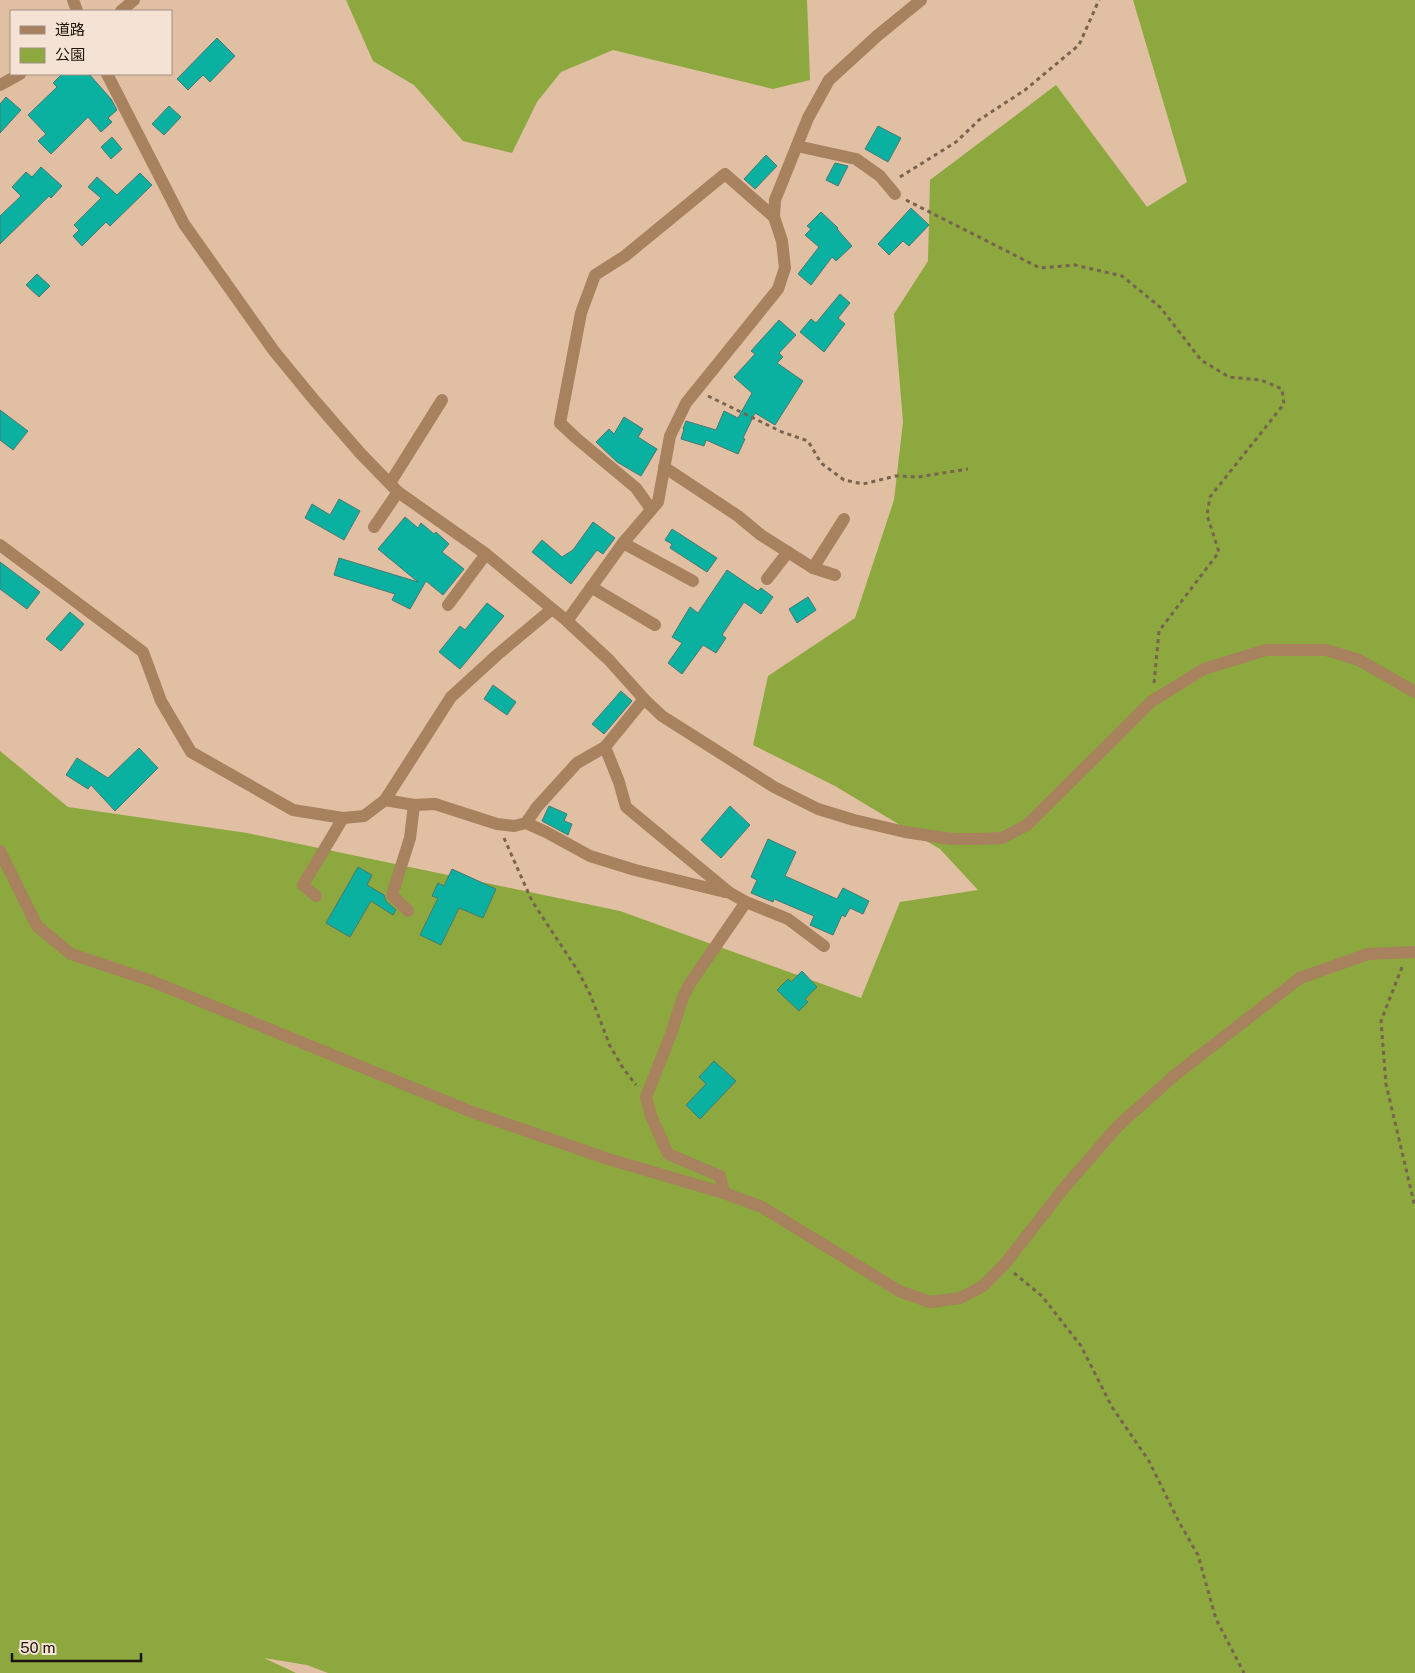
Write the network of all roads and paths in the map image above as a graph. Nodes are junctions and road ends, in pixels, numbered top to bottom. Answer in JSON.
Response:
{"nodes":[{"id":1,"x":134,"y":0,"type":"edge"},
{"id":2,"x":921,"y":0,"type":"edge"},
{"id":3,"x":1099,"y":0,"type":"edge"},
{"id":4,"x":121,"y":10,"type":"edge"},
{"id":5,"x":18,"y":75,"type":"edge"},
{"id":6,"x":108,"y":75,"type":"edge"},
{"id":7,"x":0,"y":84,"type":"edge"},
{"id":8,"x":797,"y":146,"type":"junction"},
{"id":9,"x":895,"y":194,"type":"junction"},
{"id":10,"x":774,"y":217,"type":"junction"},
{"id":11,"x":697,"y":390,"type":"junction"},
{"id":12,"x":442,"y":400,"type":"dead end"},
{"id":13,"x":664,"y":467,"type":"junction"},
{"id":14,"x":968,"y":469,"type":"dead end"},
{"id":15,"x":394,"y":488,"type":"junction"},
{"id":16,"x":652,"y":509,"type":"junction"},
{"id":17,"x":844,"y":519,"type":"dead end"},
{"id":18,"x":374,"y":527,"type":"dead end"},
{"id":19,"x":623,"y":544,"type":"junction"},
{"id":20,"x":0,"y":546,"type":"edge"},
{"id":21,"x":788,"y":552,"type":"junction"},
{"id":22,"x":486,"y":554,"type":"junction"},
{"id":23,"x":813,"y":568,"type":"junction"},
{"id":24,"x":835,"y":574,"type":"dead end"},
{"id":25,"x":767,"y":579,"type":"dead end"},
{"id":26,"x":693,"y":580,"type":"dead end"},
{"id":27,"x":591,"y":587,"type":"junction"},
{"id":28,"x":448,"y":605,"type":"dead end"},
{"id":29,"x":552,"y":609,"type":"junction"},
{"id":30,"x":567,"y":621,"type":"junction"},
{"id":31,"x":654,"y":625,"type":"dead end"},
{"id":32,"x":1415,"y":692,"type":"edge"},
{"id":33,"x":644,"y":699,"type":"junction"},
{"id":34,"x":1152,"y":701,"type":"junction"},
{"id":35,"x":605,"y":747,"type":"junction"},
{"id":36,"x":385,"y":800,"type":"junction"},
{"id":37,"x":414,"y":805,"type":"junction"},
{"id":38,"x":344,"y":818,"type":"junction"},
{"id":39,"x":526,"y":823,"type":"junction"},
{"id":40,"x":497,"y":824,"type":"junction"},
{"id":41,"x":0,"y":851,"type":"edge"},
{"id":42,"x":730,"y":893,"type":"junction"},
{"id":43,"x":316,"y":896,"type":"dead end"},
{"id":44,"x":746,"y":902,"type":"junction"},
{"id":45,"x":408,"y":910,"type":"dead end"},
{"id":46,"x":824,"y":946,"type":"dead end"},
{"id":47,"x":1411,"y":952,"type":"edge"},
{"id":48,"x":646,"y":1097,"type":"junction"},
{"id":49,"x":724,"y":1193,"type":"junction"},
{"id":50,"x":1415,"y":1206,"type":"edge"},
{"id":51,"x":1004,"y":1265,"type":"junction"},
{"id":52,"x":1244,"y":1673,"type":"edge"}],
"edges":[{"from":1,"to":4,"type":"street"},
{"from":2,"to":8,"type":"street"},
{"from":3,"to":9,"type":"path"},
{"from":5,"to":7,"type":"street"},
{"from":6,"to":15,"type":"street"},
{"from":8,"to":9,"type":"street"},
{"from":8,"to":10,"type":"street"},
{"from":9,"to":34,"type":"path"},
{"from":10,"to":11,"type":"street"},
{"from":10,"to":16,"type":"street"},
{"from":11,"to":13,"type":"street"},
{"from":11,"to":14,"type":"path"},
{"from":12,"to":15,"type":"street"},
{"from":13,"to":16,"type":"street"},
{"from":13,"to":21,"type":"street"},
{"from":15,"to":18,"type":"street"},
{"from":15,"to":22,"type":"street"},
{"from":16,"to":19,"type":"street"},
{"from":17,"to":23,"type":"street"},
{"from":19,"to":26,"type":"street"},
{"from":19,"to":27,"type":"street"},
{"from":20,"to":38,"type":"street"},
{"from":21,"to":23,"type":"street"},
{"from":21,"to":25,"type":"street"},
{"from":22,"to":28,"type":"street"},
{"from":22,"to":29,"type":"street"},
{"from":23,"to":24,"type":"street"},
{"from":27,"to":30,"type":"street"},
{"from":27,"to":31,"type":"street"},
{"from":29,"to":30,"type":"street"},
{"from":29,"to":36,"type":"street"},
{"from":30,"to":33,"type":"street"},
{"from":32,"to":34,"type":"street"},
{"from":33,"to":34,"type":"street"},
{"from":33,"to":35,"type":"street"},
{"from":35,"to":39,"type":"street"},
{"from":35,"to":42,"type":"street"},
{"from":36,"to":37,"type":"street"},
{"from":36,"to":38,"type":"street"},
{"from":37,"to":40,"type":"street"},
{"from":37,"to":45,"type":"street"},
{"from":38,"to":43,"type":"street"},
{"from":39,"to":40,"type":"street"},
{"from":39,"to":42,"type":"street"},
{"from":40,"to":48,"type":"path"},
{"from":41,"to":49,"type":"street"},
{"from":42,"to":44,"type":"street"},
{"from":44,"to":46,"type":"street"},
{"from":44,"to":48,"type":"street"},
{"from":47,"to":50,"type":"path"},
{"from":47,"to":51,"type":"street"},
{"from":48,"to":49,"type":"street"},
{"from":49,"to":51,"type":"street"},
{"from":51,"to":52,"type":"path"}]}
